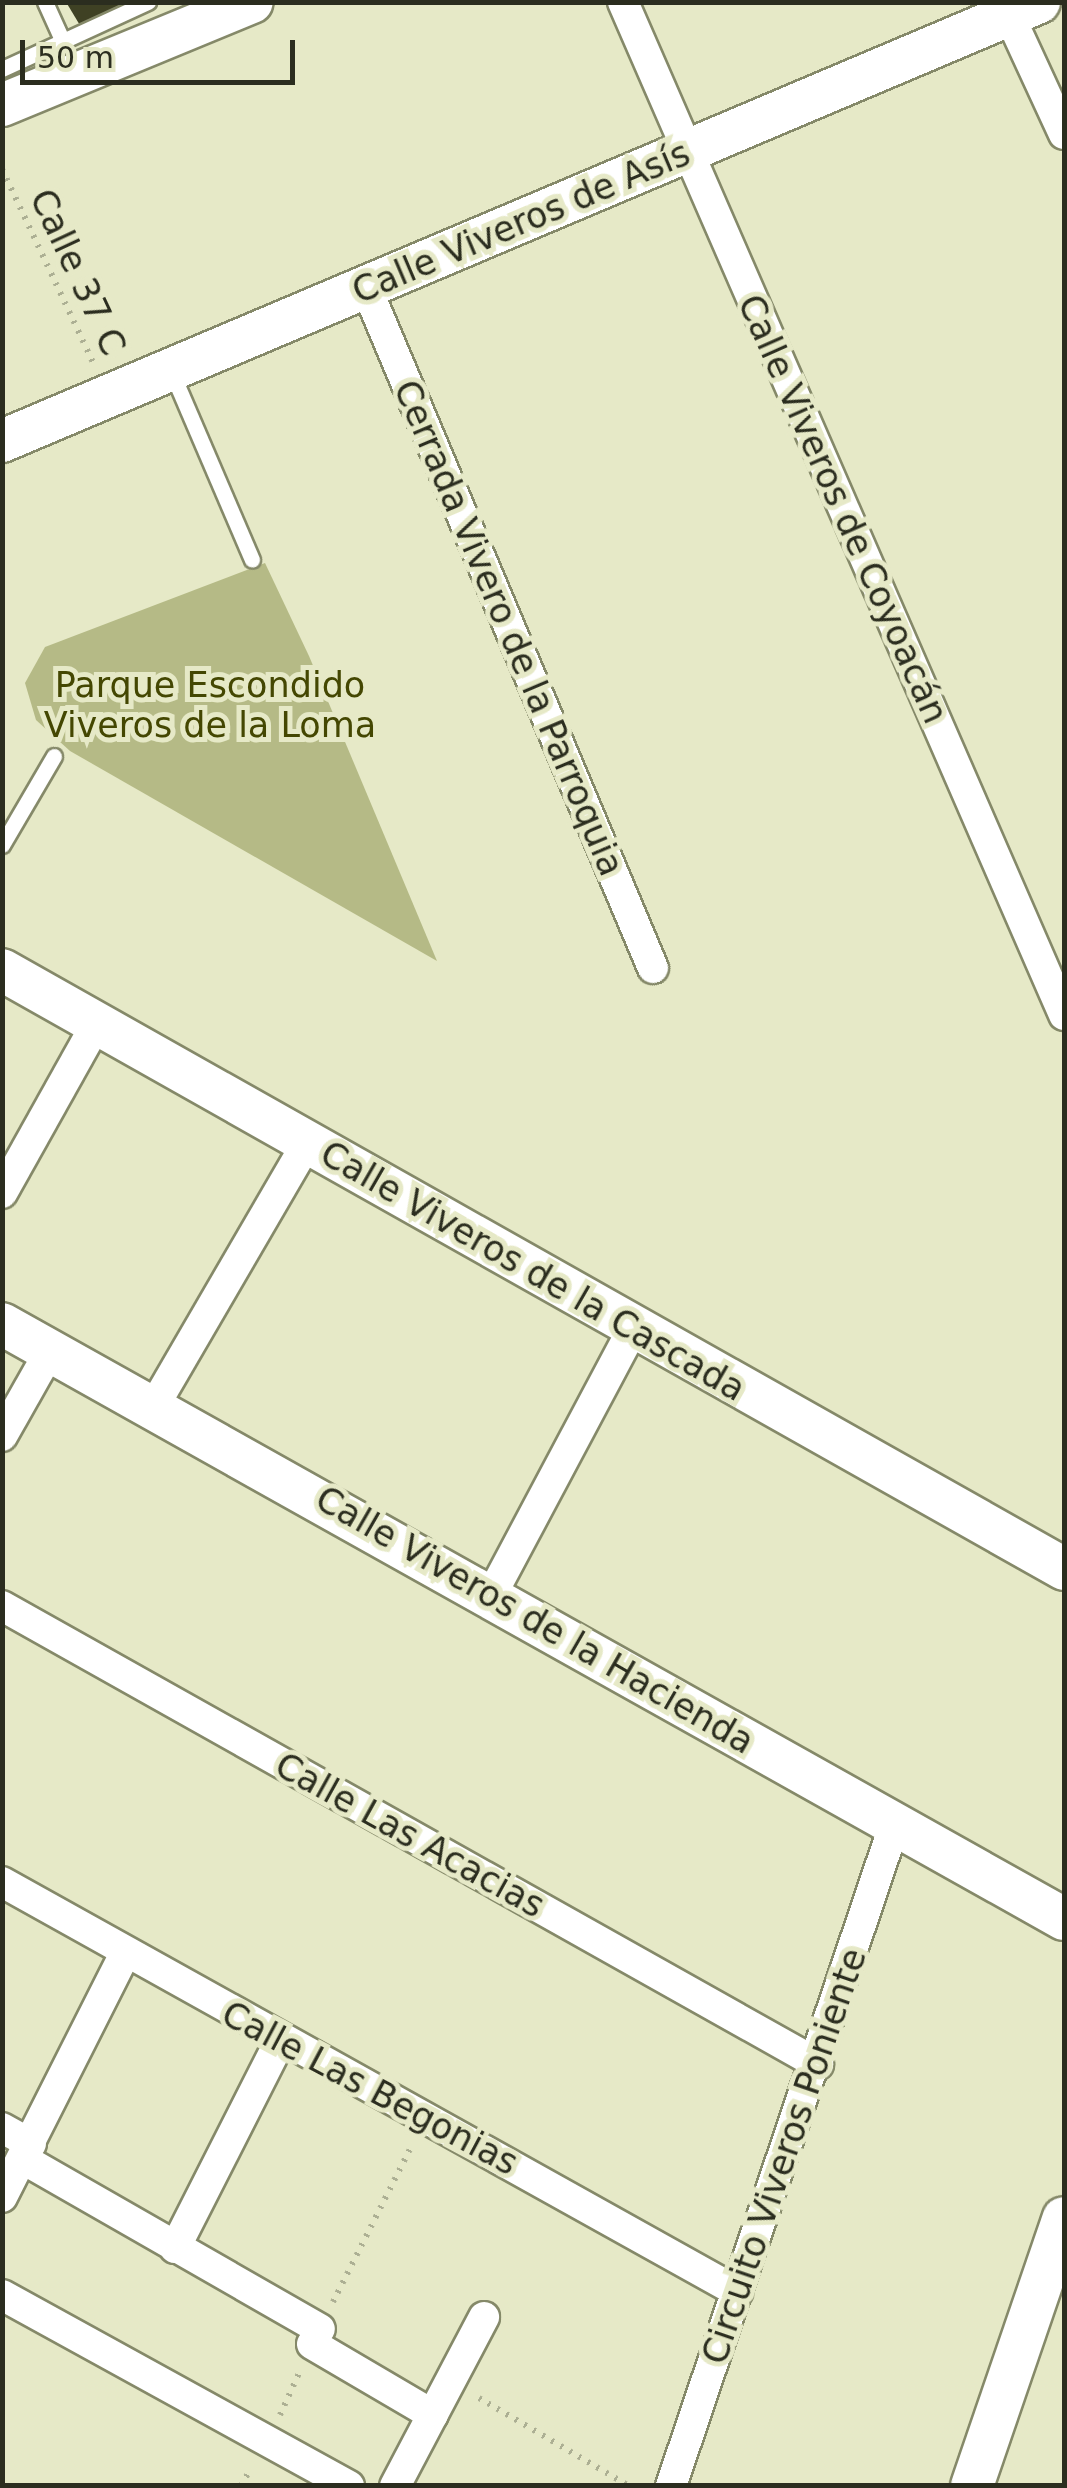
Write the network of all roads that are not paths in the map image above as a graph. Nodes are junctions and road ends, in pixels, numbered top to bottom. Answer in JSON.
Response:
{"nodes":[{"id":1,"x":44,"y":2,"type":"edge"},
{"id":2,"x":148,"y":2,"type":"edge"},
{"id":3,"x":252,"y":2,"type":"edge"},
{"id":4,"x":623,"y":2,"type":"edge"},
{"id":5,"x":1024,"y":9,"type":"edge"},
{"id":6,"x":64,"y":44,"type":"junction"},
{"id":7,"x":2,"y":69,"type":"edge"},
{"id":8,"x":2,"y":105,"type":"edge"},
{"id":9,"x":1064,"y":134,"type":"edge"},
{"id":10,"x":687,"y":152,"type":"junction"},
{"id":11,"x":366,"y":287,"type":"junction"},
{"id":12,"x":171,"y":369,"type":"junction"},
{"id":13,"x":2,"y":441,"type":"edge"},
{"id":14,"x":252,"y":560,"type":"dead end"},
{"id":15,"x":54,"y":756,"type":"dead end"},
{"id":16,"x":2,"y":846,"type":"edge"},
{"id":17,"x":653,"y":968,"type":"dead end"},
{"id":18,"x":2,"y":970,"type":"edge"},
{"id":19,"x":1064,"y":1015,"type":"edge"},
{"id":20,"x":96,"y":1026,"type":"junction"},
{"id":21,"x":306,"y":1143,"type":"junction"},
{"id":22,"x":2,"y":1193,"type":"edge"},
{"id":23,"x":2,"y":1324,"type":"edge"},
{"id":24,"x":633,"y":1329,"type":"junction"},
{"id":25,"x":50,"y":1352,"type":"junction"},
{"id":26,"x":154,"y":1406,"type":"junction"},
{"id":27,"x":2,"y":1436,"type":"edge"},
{"id":28,"x":1064,"y":1569,"type":"edge"},
{"id":29,"x":493,"y":1592,"type":"junction"},
{"id":30,"x":2,"y":1606,"type":"edge"},
{"id":31,"x":894,"y":1826,"type":"junction"},
{"id":32,"x":6,"y":1891,"type":"edge"},
{"id":33,"x":1064,"y":1919,"type":"edge"},
{"id":34,"x":124,"y":1956,"type":"junction"},
{"id":35,"x":281,"y":2039,"type":"junction"},
{"id":36,"x":818,"y":2064,"type":"junction"},
{"id":37,"x":2,"y":2128,"type":"edge"},
{"id":38,"x":27,"y":2152,"type":"junction"},
{"id":39,"x":2,"y":2198,"type":"edge"},
{"id":40,"x":1064,"y":2218,"type":"edge"},
{"id":41,"x":175,"y":2248,"type":"junction"},
{"id":42,"x":738,"y":2292,"type":"junction"},
{"id":43,"x":2,"y":2295,"type":"edge"},
{"id":44,"x":484,"y":2317,"type":"dead end"},
{"id":45,"x":433,"y":2415,"type":"junction"},
{"id":46,"x":349,"y":2486,"type":"edge"},
{"id":47,"x":395,"y":2486,"type":"edge"},
{"id":48,"x":671,"y":2486,"type":"edge"},
{"id":49,"x":972,"y":2486,"type":"edge"}],
"edges":[{"from":1,"to":6,"type":"lane"},
{"from":2,"to":6,"type":"lane"},
{"from":3,"to":8,"type":"street"},
{"from":4,"to":10,"type":"street","name":"Calle Viveros de Coyoacán"},
{"from":5,"to":9,"type":"street"},
{"from":5,"to":10,"type":"street","name":"Calle Viveros de Asís"},
{"from":6,"to":7,"type":"lane"},
{"from":10,"to":11,"type":"street","name":"Calle Viveros de Asís"},
{"from":10,"to":19,"type":"street","name":"Calle Viveros de Coyoacán"},
{"from":11,"to":12,"type":"street","name":"Calle Viveros de Asís"},
{"from":11,"to":17,"type":"street","name":"Cerrada Vivero de la Parroquia"},
{"from":12,"to":13,"type":"street","name":"Calle Viveros de Asís"},
{"from":12,"to":14,"type":"lane"},
{"from":15,"to":16,"type":"lane"},
{"from":18,"to":20,"type":"street","name":"Calle Viveros de la Cascada"},
{"from":20,"to":21,"type":"street","name":"Calle Viveros de la Cascada"},
{"from":20,"to":22,"type":"street"},
{"from":21,"to":24,"type":"street","name":"Calle Viveros de la Cascada"},
{"from":21,"to":26,"type":"street"},
{"from":23,"to":25,"type":"street","name":"Calle Viveros de la Hacienda"},
{"from":24,"to":28,"type":"street","name":"Calle Viveros de la Cascada"},
{"from":24,"to":29,"type":"street"},
{"from":25,"to":26,"type":"street","name":"Calle Viveros de la Hacienda"},
{"from":25,"to":27,"type":"street"},
{"from":26,"to":29,"type":"street","name":"Calle Viveros de la Hacienda"},
{"from":29,"to":31,"type":"street","name":"Calle Viveros de la Hacienda"},
{"from":30,"to":36,"type":"street","name":"Calle Las Acacias"},
{"from":31,"to":33,"type":"street","name":"Calle Viveros de la Hacienda"},
{"from":31,"to":36,"type":"street","name":"Circuito Viveros Poniente"},
{"from":32,"to":34,"type":"street","name":"Calle Las Begonias"},
{"from":34,"to":35,"type":"street","name":"Calle Las Begonias"},
{"from":34,"to":38,"type":"street"},
{"from":35,"to":41,"type":"street"},
{"from":35,"to":42,"type":"street","name":"Calle Las Begonias"},
{"from":36,"to":42,"type":"street","name":"Circuito Viveros Poniente"},
{"from":37,"to":38,"type":"street"},
{"from":38,"to":39,"type":"street"},
{"from":38,"to":41,"type":"street"},
{"from":40,"to":49,"type":"street"},
{"from":41,"to":45,"type":"street"},
{"from":42,"to":48,"type":"street","name":"Circuito Viveros Poniente"},
{"from":43,"to":46,"type":"street"},
{"from":44,"to":45,"type":"street"},
{"from":45,"to":47,"type":"street"}]}
